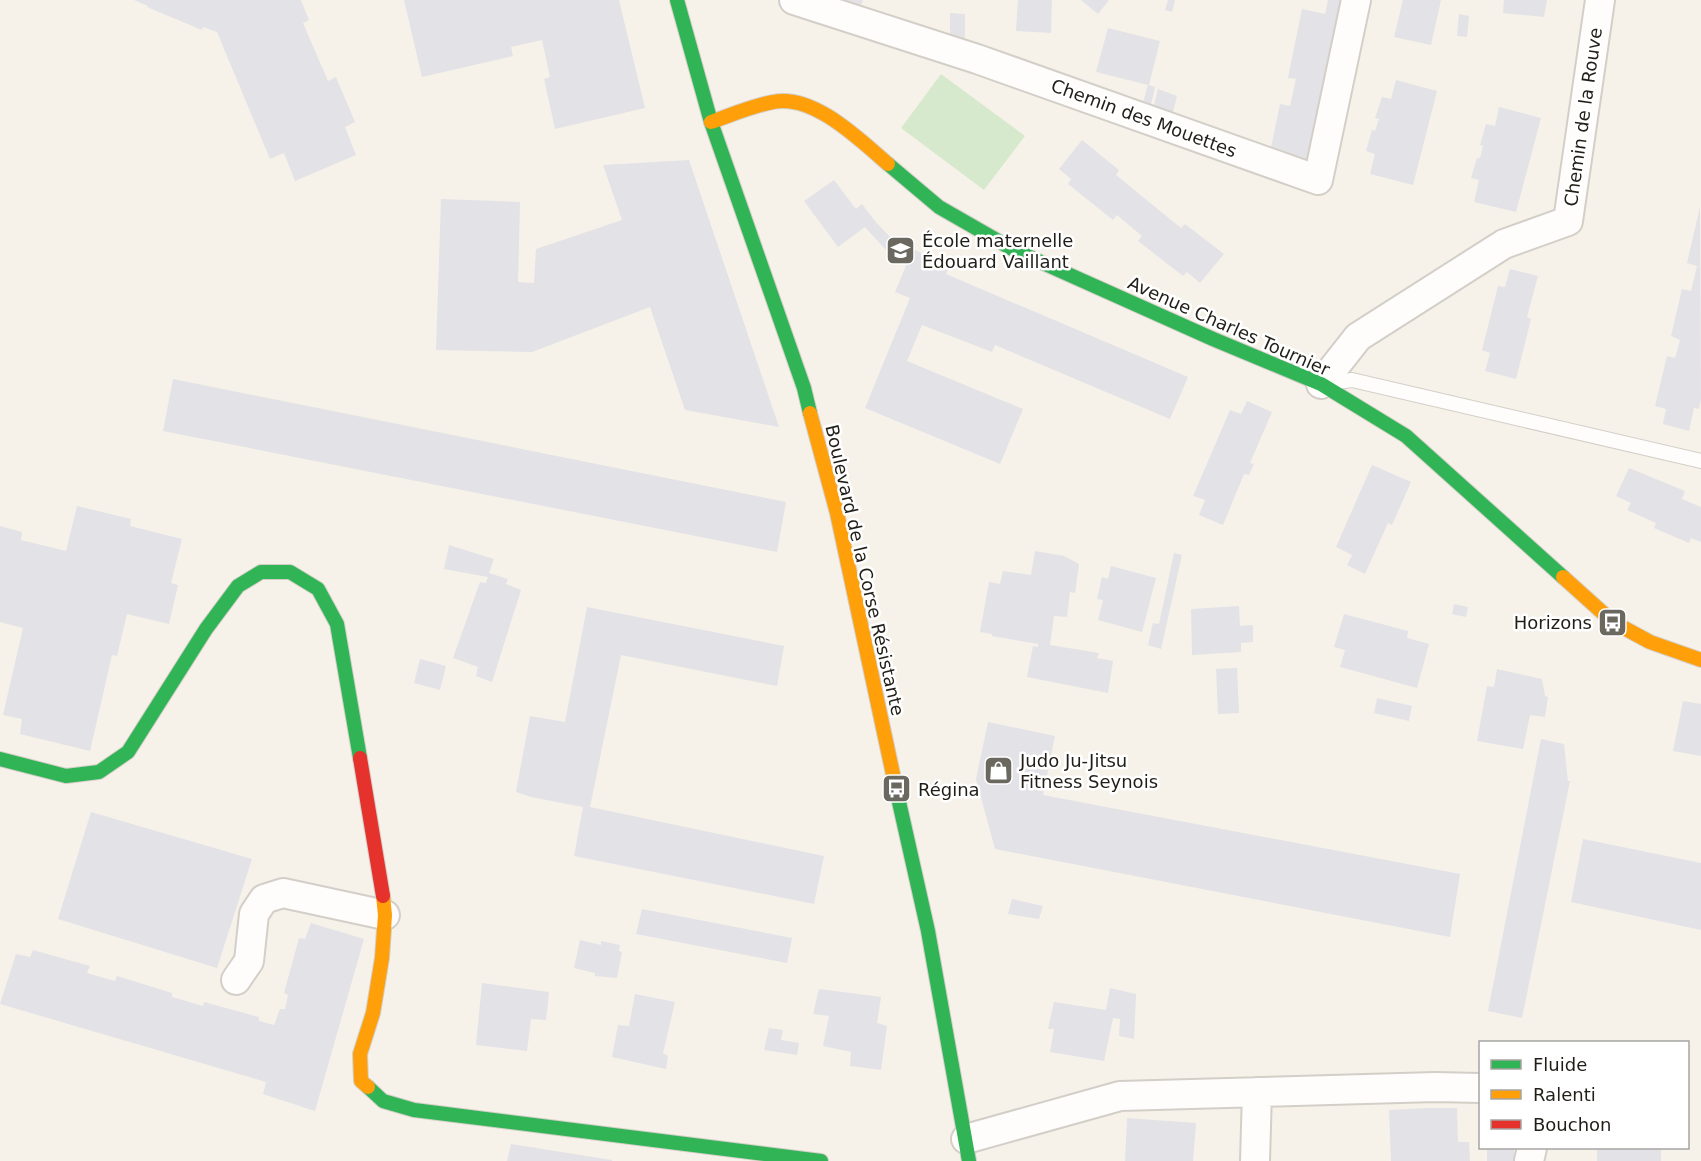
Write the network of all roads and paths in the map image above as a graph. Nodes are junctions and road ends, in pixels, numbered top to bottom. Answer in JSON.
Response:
{"nodes":[{"id":1,"x":677,"y":0,"type":"edge"},
{"id":2,"x":794,"y":0,"type":"edge"},
{"id":3,"x":1356,"y":0,"type":"edge"},
{"id":4,"x":1600,"y":0,"type":"edge"},
{"id":5,"x":711,"y":122,"type":"junction"},
{"id":6,"x":1321,"y":384,"type":"junction"},
{"id":7,"x":1701,"y":461,"type":"edge"},
{"id":8,"x":1701,"y":660,"type":"edge"},
{"id":9,"x":0,"y":759,"type":"edge"},
{"id":10,"x":385,"y":915,"type":"junction"},
{"id":11,"x":236,"y":980,"type":"dead end"},
{"id":12,"x":1479,"y":1088,"type":"edge"},
{"id":13,"x":1257,"y":1092,"type":"junction"},
{"id":14,"x":967,"y":1150,"type":"edge"},
{"id":15,"x":821,"y":1161,"type":"edge"},
{"id":16,"x":1254,"y":1161,"type":"edge"}],
"edges":[{"from":1,"to":5,"type":"street","name":"Boulevard de la Corse Résistante"},
{"from":2,"to":3,"type":"street","name":"Chemin des Mouettes"},
{"from":4,"to":6,"type":"street","name":"Chemin de la Rouve"},
{"from":5,"to":6,"type":"street","name":"Avenue Charles Tournier"},
{"from":5,"to":14,"type":"street","name":"Boulevard de la Corse Résistante"},
{"from":6,"to":7,"type":"lane"},
{"from":6,"to":8,"type":"street","name":"Avenue Charles Tournier"},
{"from":9,"to":10,"type":"street"},
{"from":10,"to":11,"type":"street"},
{"from":10,"to":15,"type":"street"},
{"from":12,"to":13,"type":"street"},
{"from":13,"to":14,"type":"street"},
{"from":13,"to":16,"type":"street"}]}
